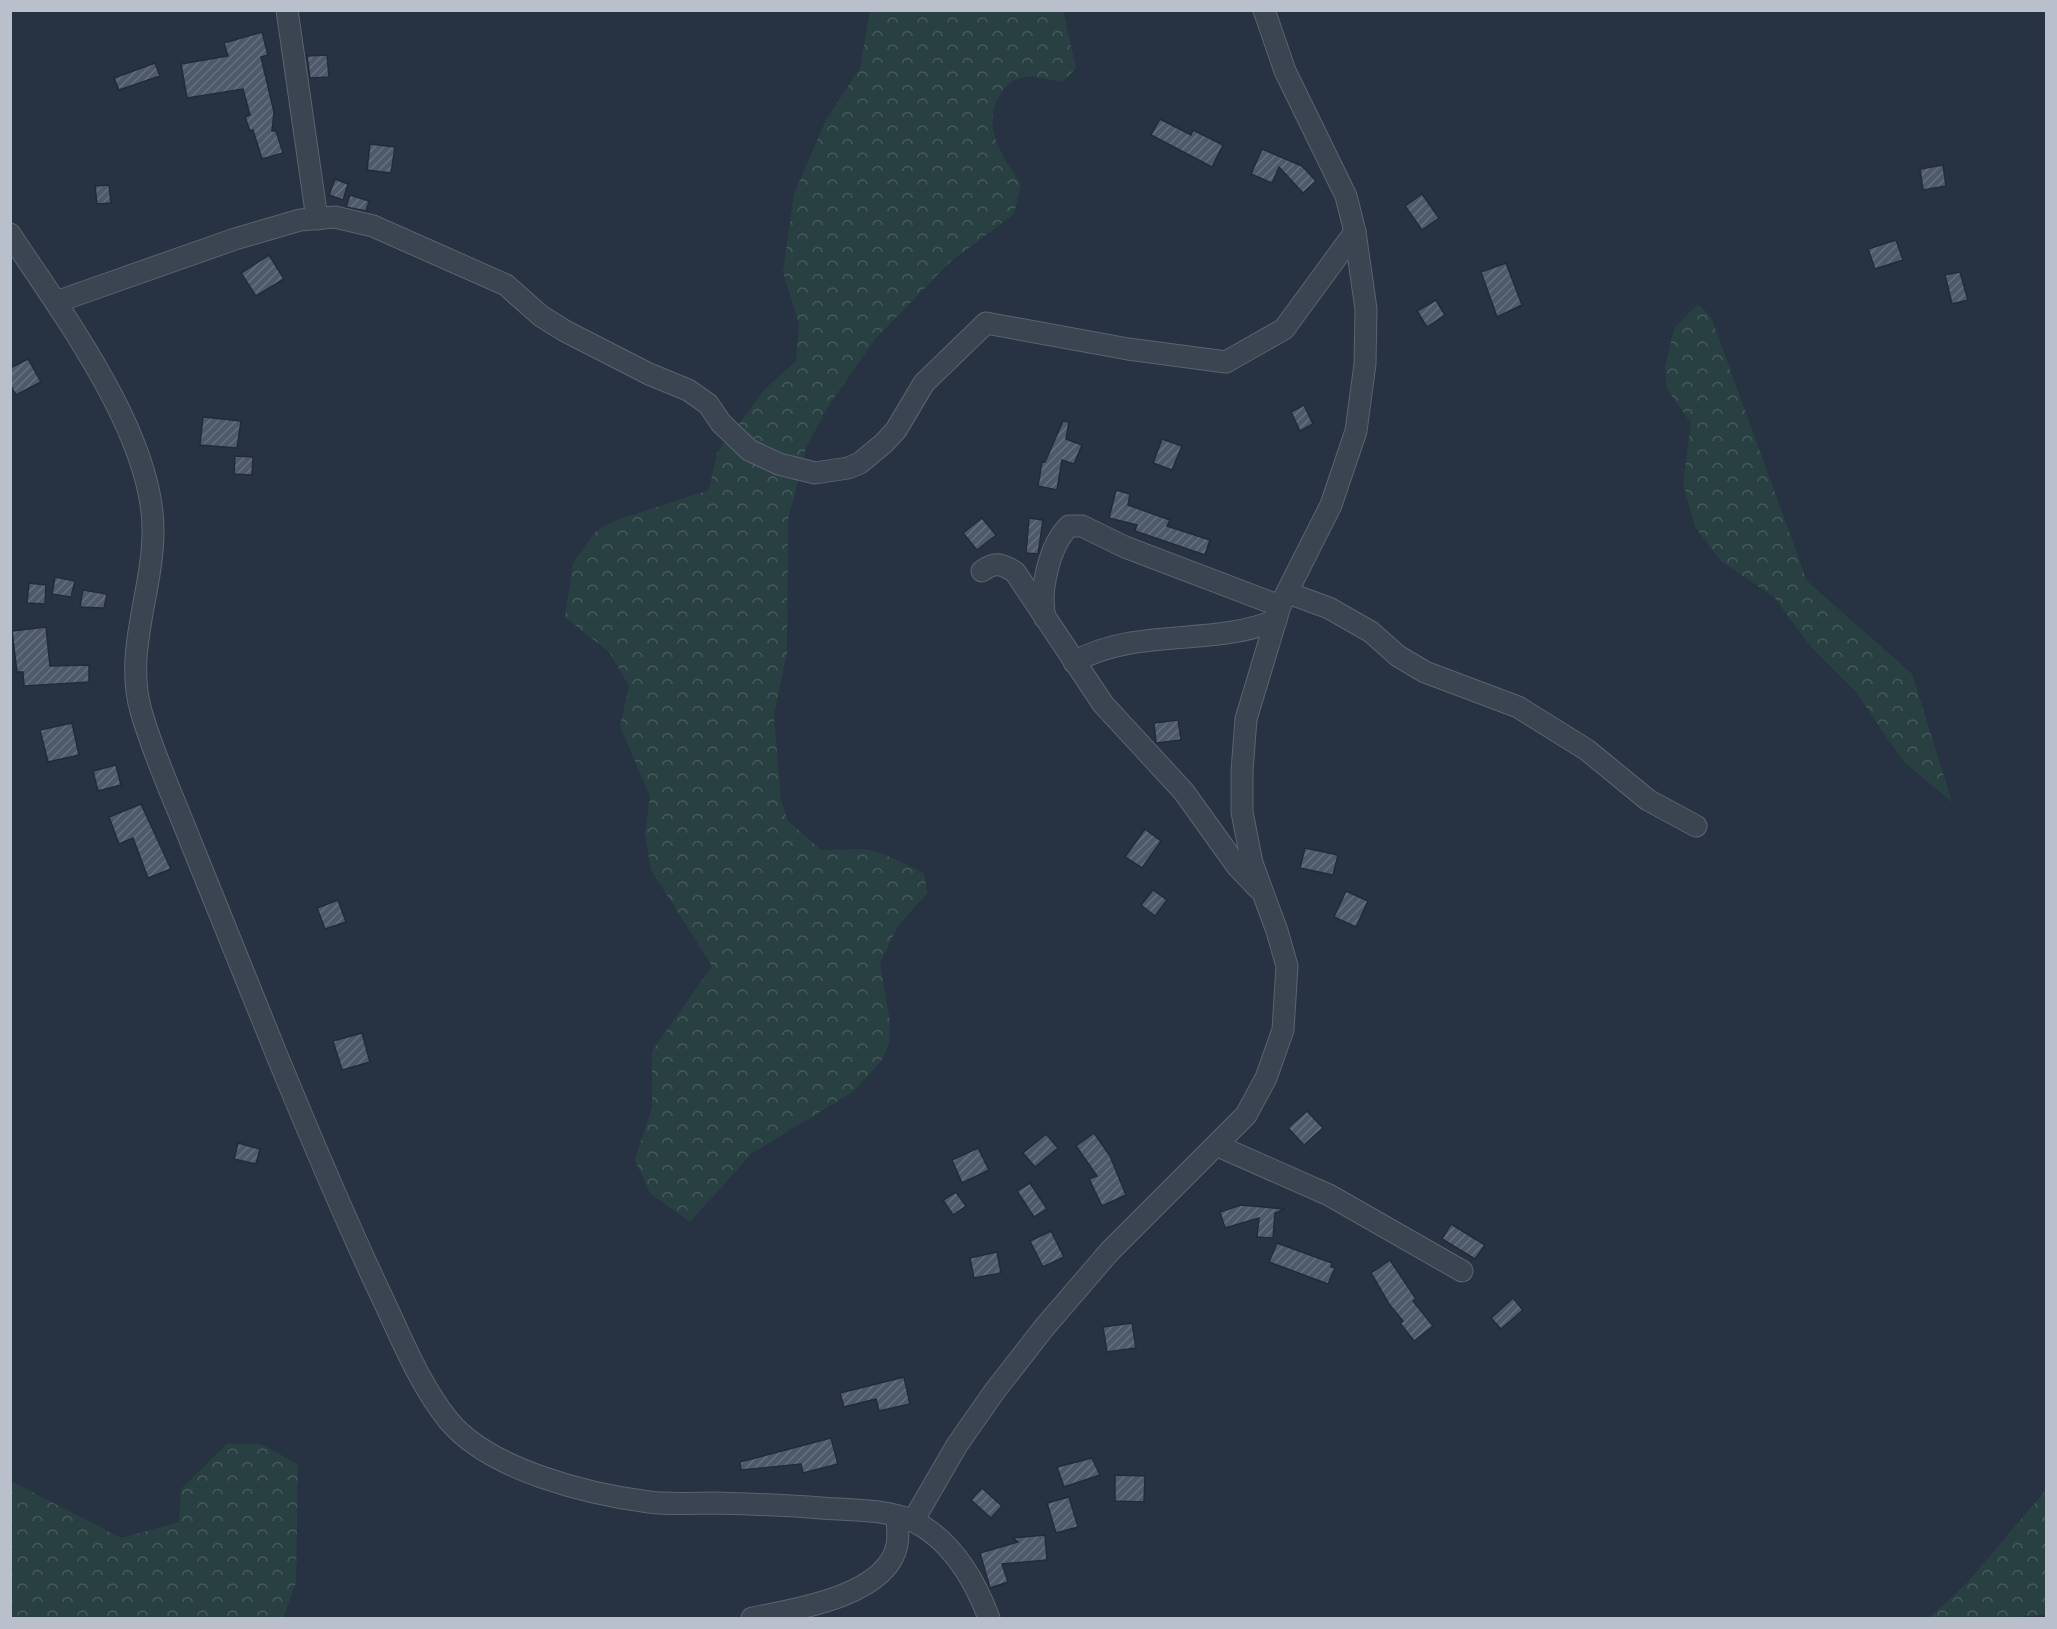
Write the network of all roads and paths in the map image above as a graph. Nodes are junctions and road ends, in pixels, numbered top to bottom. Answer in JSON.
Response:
{"nodes":[{"id":1,"x":287,"y":10,"type":"edge"},
{"id":2,"x":1264,"y":10,"type":"edge"},
{"id":3,"x":316,"y":219,"type":"junction"},
{"id":4,"x":1355,"y":232,"type":"junction"},
{"id":5,"x":10,"y":234,"type":"edge"},
{"id":6,"x":56,"y":302,"type":"junction"},
{"id":7,"x":982,"y":571,"type":"dead end"},
{"id":8,"x":1282,"y":606,"type":"junction"},
{"id":9,"x":1046,"y":618,"type":"junction"},
{"id":10,"x":1074,"y":662,"type":"junction"},
{"id":11,"x":1696,"y":826,"type":"dead end"},
{"id":12,"x":1262,"y":893,"type":"junction"},
{"id":13,"x":1218,"y":1146,"type":"junction"},
{"id":14,"x":1462,"y":1271,"type":"dead end"},
{"id":15,"x":905,"y":1519,"type":"junction"},
{"id":16,"x":752,"y":1618,"type":"edge"},
{"id":17,"x":989,"y":1618,"type":"edge"}],
"edges":[{"from":1,"to":3,"type":"street"},
{"from":2,"to":4,"type":"street"},
{"from":3,"to":4,"type":"street"},
{"from":3,"to":6,"type":"street"},
{"from":4,"to":8,"type":"street"},
{"from":5,"to":6,"type":"street"},
{"from":6,"to":15,"type":"street"},
{"from":7,"to":9,"type":"street"},
{"from":8,"to":9,"type":"street"},
{"from":8,"to":10,"type":"street"},
{"from":8,"to":11,"type":"street"},
{"from":8,"to":12,"type":"street"},
{"from":9,"to":10,"type":"street"},
{"from":10,"to":12,"type":"street"},
{"from":12,"to":13,"type":"street"},
{"from":13,"to":14,"type":"street"},
{"from":13,"to":15,"type":"street"},
{"from":15,"to":16,"type":"street"},
{"from":15,"to":17,"type":"street"}]}
